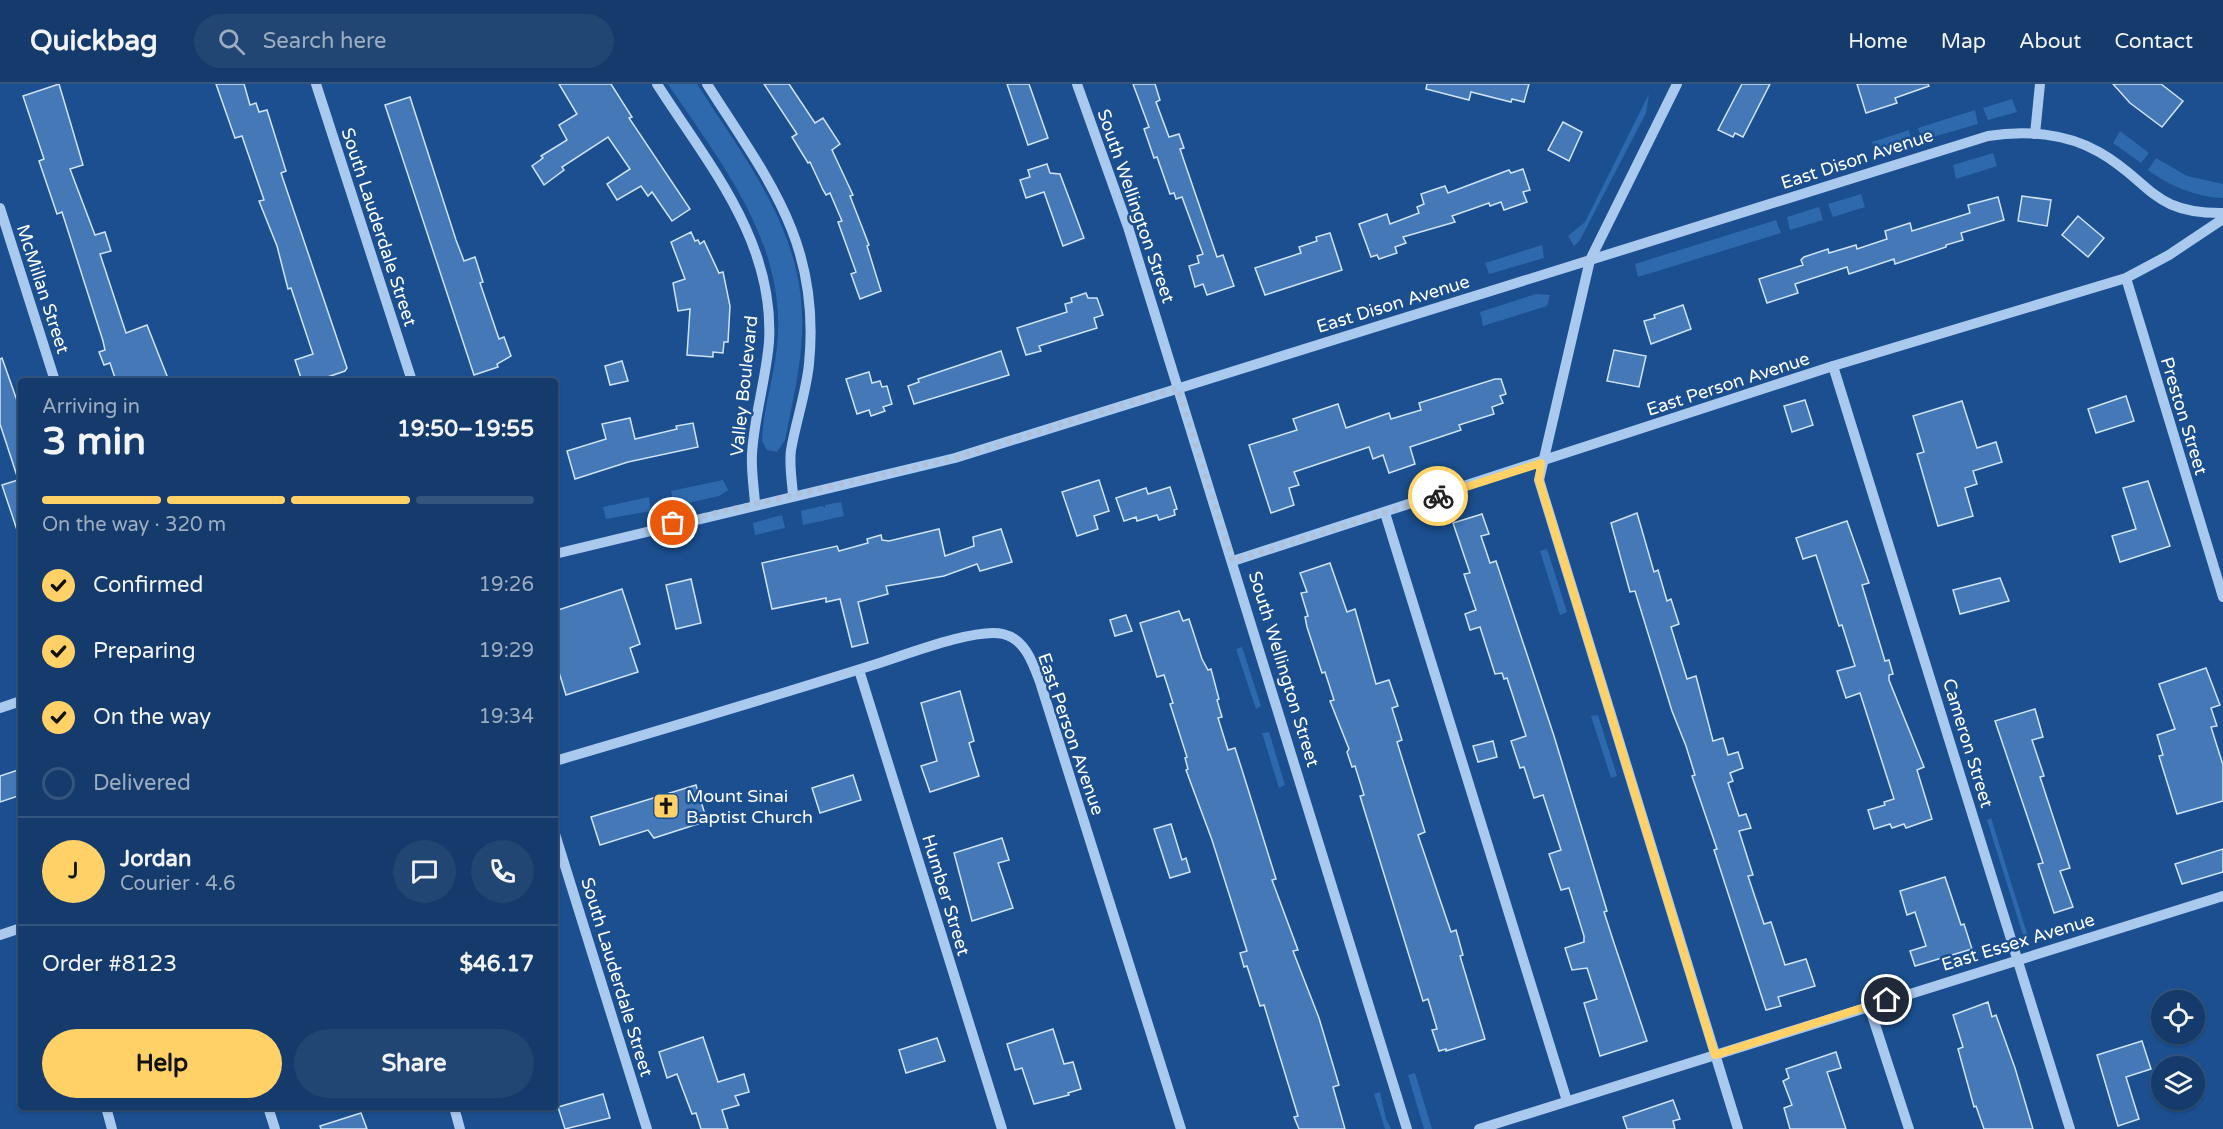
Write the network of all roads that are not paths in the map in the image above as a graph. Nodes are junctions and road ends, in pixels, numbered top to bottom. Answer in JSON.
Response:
{"nodes":[{"id":1,"x":315,"y":84,"type":"edge"},
{"id":2,"x":657,"y":84,"type":"edge"},
{"id":3,"x":706,"y":84,"type":"edge"},
{"id":4,"x":1077,"y":84,"type":"edge"},
{"id":5,"x":1677,"y":84,"type":"edge"},
{"id":6,"x":2040,"y":84,"type":"edge"},
{"id":7,"x":2035,"y":134,"type":"junction"},
{"id":8,"x":0,"y":208,"type":"edge"},
{"id":9,"x":2223,"y":213,"type":"edge"},
{"id":10,"x":2223,"y":219,"type":"edge"},
{"id":11,"x":1590,"y":260,"type":"junction"},
{"id":12,"x":2126,"y":278,"type":"junction"},
{"id":13,"x":1833,"y":366,"type":"junction"},
{"id":14,"x":54,"y":378,"type":"edge"},
{"id":15,"x":411,"y":378,"type":"edge"},
{"id":16,"x":1178,"y":388,"type":"junction"},
{"id":17,"x":1541,"y":463,"type":"junction"},
{"id":18,"x":793,"y":495,"type":"junction"},
{"id":19,"x":755,"y":504,"type":"junction"},
{"id":20,"x":1385,"y":513,"type":"junction"},
{"id":21,"x":558,"y":553,"type":"edge"},
{"id":22,"x":1233,"y":561,"type":"junction"},
{"id":23,"x":2223,"y":597,"type":"edge"},
{"id":24,"x":859,"y":670,"type":"junction"},
{"id":25,"x":18,"y":702,"type":"edge"},
{"id":26,"x":0,"y":708,"type":"edge"},
{"id":27,"x":558,"y":760,"type":"edge"},
{"id":28,"x":558,"y":844,"type":"edge"},
{"id":29,"x":2223,"y":896,"type":"edge"},
{"id":30,"x":18,"y":929,"type":"edge"},
{"id":31,"x":0,"y":935,"type":"edge"},
{"id":32,"x":2018,"y":959,"type":"junction"},
{"id":33,"x":1869,"y":1006,"type":"junction"},
{"id":34,"x":1715,"y":1055,"type":"junction"},
{"id":35,"x":1567,"y":1101,"type":"junction"},
{"id":36,"x":107,"y":1110,"type":"edge"},
{"id":37,"x":269,"y":1110,"type":"edge"},
{"id":38,"x":455,"y":1110,"type":"edge"},
{"id":39,"x":112,"y":1129,"type":"edge"},
{"id":40,"x":275,"y":1129,"type":"edge"},
{"id":41,"x":460,"y":1129,"type":"edge"},
{"id":42,"x":647,"y":1129,"type":"edge"},
{"id":43,"x":1002,"y":1129,"type":"edge"},
{"id":44,"x":1181,"y":1129,"type":"edge"},
{"id":45,"x":1407,"y":1129,"type":"edge"},
{"id":46,"x":1479,"y":1129,"type":"edge"},
{"id":47,"x":1738,"y":1129,"type":"edge"},
{"id":48,"x":1908,"y":1129,"type":"edge"},
{"id":49,"x":2070,"y":1129,"type":"edge"}],
"edges":[{"from":1,"to":15,"type":"street","name":"South Lauderdale Street"},
{"from":2,"to":19,"type":"street","name":"Valley Boulevard"},
{"from":3,"to":18,"type":"street"},
{"from":4,"to":16,"type":"street","name":"South Wellington Street"},
{"from":5,"to":11,"type":"street"},
{"from":6,"to":7,"type":"street"},
{"from":7,"to":9,"type":"street","name":"East Dison Avenue"},
{"from":7,"to":11,"type":"street","name":"East Dison Avenue"},
{"from":8,"to":14,"type":"street","name":"McMillan Street"},
{"from":10,"to":12,"type":"street","name":"East Person Avenue"},
{"from":11,"to":16,"type":"street","name":"East Dison Avenue"},
{"from":11,"to":17,"type":"street"},
{"from":12,"to":13,"type":"street","name":"East Person Avenue"},
{"from":12,"to":23,"type":"street","name":"Preston Street"},
{"from":13,"to":17,"type":"street","name":"East Person Avenue"},
{"from":13,"to":32,"type":"street","name":"Cameron Street"},
{"from":16,"to":18,"type":"street","name":"East Dison Avenue"},
{"from":16,"to":22,"type":"street","name":"South Wellington Street"},
{"from":17,"to":20,"type":"street","name":"East Person Avenue"},
{"from":17,"to":34,"type":"street"},
{"from":18,"to":19,"type":"street","name":"East Dison Avenue"},
{"from":19,"to":21,"type":"street","name":"East Dison Avenue"},
{"from":20,"to":22,"type":"street","name":"East Person Avenue"},
{"from":20,"to":35,"type":"street"},
{"from":22,"to":45,"type":"street","name":"South Wellington Street"},
{"from":24,"to":27,"type":"street","name":"East Person Avenue"},
{"from":24,"to":43,"type":"street","name":"Humber Street"},
{"from":24,"to":44,"type":"street","name":"East Person Avenue"},
{"from":25,"to":26,"type":"street"},
{"from":28,"to":42,"type":"street","name":"South Lauderdale Street"},
{"from":29,"to":32,"type":"street","name":"East Essex Avenue"},
{"from":30,"to":31,"type":"street"},
{"from":32,"to":33,"type":"street","name":"East Essex Avenue"},
{"from":32,"to":49,"type":"street","name":"Cameron Street"},
{"from":33,"to":34,"type":"street","name":"East Essex Avenue"},
{"from":33,"to":48,"type":"street"},
{"from":34,"to":35,"type":"street","name":"East Essex Avenue"},
{"from":34,"to":47,"type":"street"},
{"from":35,"to":46,"type":"street","name":"East Essex Avenue"},
{"from":36,"to":39,"type":"street"},
{"from":37,"to":40,"type":"street"},
{"from":38,"to":41,"type":"street"}]}
